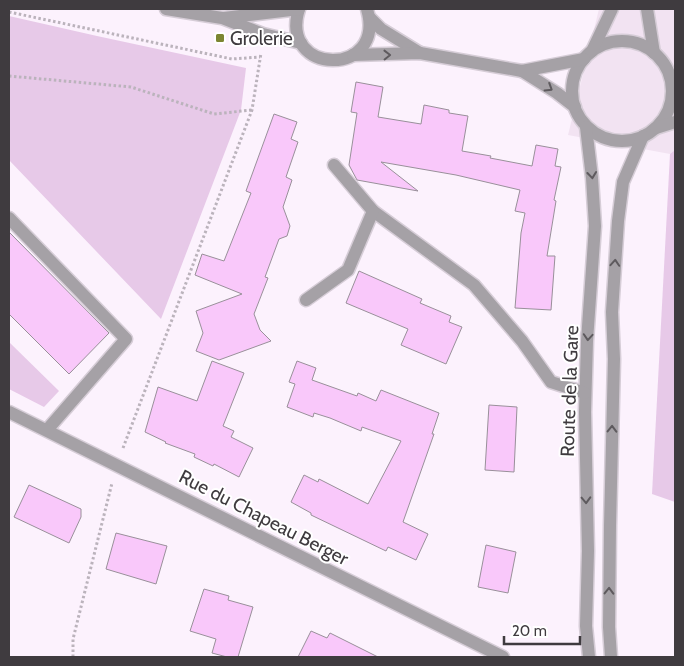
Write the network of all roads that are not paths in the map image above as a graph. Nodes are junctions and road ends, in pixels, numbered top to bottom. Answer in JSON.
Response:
{"nodes":[{"id":1,"x":166,"y":9,"type":"edge"},
{"id":2,"x":299,"y":9,"type":"edge"},
{"id":3,"x":612,"y":9,"type":"edge"},
{"id":4,"x":647,"y":9,"type":"edge"},
{"id":5,"x":368,"y":14,"type":"edge"},
{"id":6,"x":222,"y":18,"type":"junction"},
{"id":7,"x":301,"y":43,"type":"junction"},
{"id":8,"x":420,"y":53,"type":"junction"},
{"id":9,"x":353,"y":55,"type":"junction"},
{"id":10,"x":588,"y":55,"type":"junction"},
{"id":11,"x":658,"y":57,"type":"junction"},
{"id":12,"x":675,"y":66,"type":"edge"},
{"id":13,"x":522,"y":71,"type":"junction"},
{"id":14,"x":575,"y":107,"type":"junction"},
{"id":15,"x":675,"y":122,"type":"edge"},
{"id":16,"x":586,"y":126,"type":"junction"},
{"id":17,"x":656,"y":128,"type":"junction"},
{"id":18,"x":644,"y":136,"type":"junction"},
{"id":19,"x":334,"y":165,"type":"dead end"},
{"id":20,"x":373,"y":212,"type":"junction"},
{"id":21,"x":9,"y":218,"type":"edge"},
{"id":22,"x":306,"y":300,"type":"dead end"},
{"id":23,"x":585,"y":392,"type":"junction"},
{"id":24,"x":9,"y":412,"type":"edge"},
{"id":25,"x":47,"y":430,"type":"junction"},
{"id":26,"x":502,"y":657,"type":"edge"},
{"id":27,"x":588,"y":657,"type":"edge"},
{"id":28,"x":611,"y":657,"type":"edge"}],
"edges":[{"from":1,"to":6,"type":"street"},
{"from":2,"to":6,"type":"street"},
{"from":2,"to":7,"type":"street"},
{"from":3,"to":10,"type":"street"},
{"from":4,"to":11,"type":"street"},
{"from":5,"to":8,"type":"street"},
{"from":5,"to":9,"type":"street"},
{"from":6,"to":7,"type":"street"},
{"from":7,"to":9,"type":"street"},
{"from":9,"to":8,"type":"street","one_way":true},
{"from":8,"to":13,"type":"street"},
{"from":10,"to":11,"type":"street"},
{"from":10,"to":13,"type":"street"},
{"from":10,"to":14,"type":"street"},
{"from":11,"to":12,"type":"street"},
{"from":11,"to":17,"type":"street"},
{"from":13,"to":14,"type":"street","one_way":true},
{"from":14,"to":16,"type":"street"},
{"from":15,"to":17,"type":"street"},
{"from":16,"to":18,"type":"street"},
{"from":16,"to":23,"type":"street","name":"Route de la Gare","one_way":true},
{"from":17,"to":18,"type":"street"},
{"from":28,"to":18,"type":"street","one_way":true},
{"from":19,"to":20,"type":"street"},
{"from":20,"to":22,"type":"street"},
{"from":20,"to":23,"type":"street"},
{"from":21,"to":25,"type":"street"},
{"from":23,"to":27,"type":"street","name":"Route de la Gare","one_way":true},
{"from":24,"to":25,"type":"street","name":"Rue du Chapeau Berger"},
{"from":25,"to":26,"type":"street","name":"Rue du Chapeau Berger"}]}
